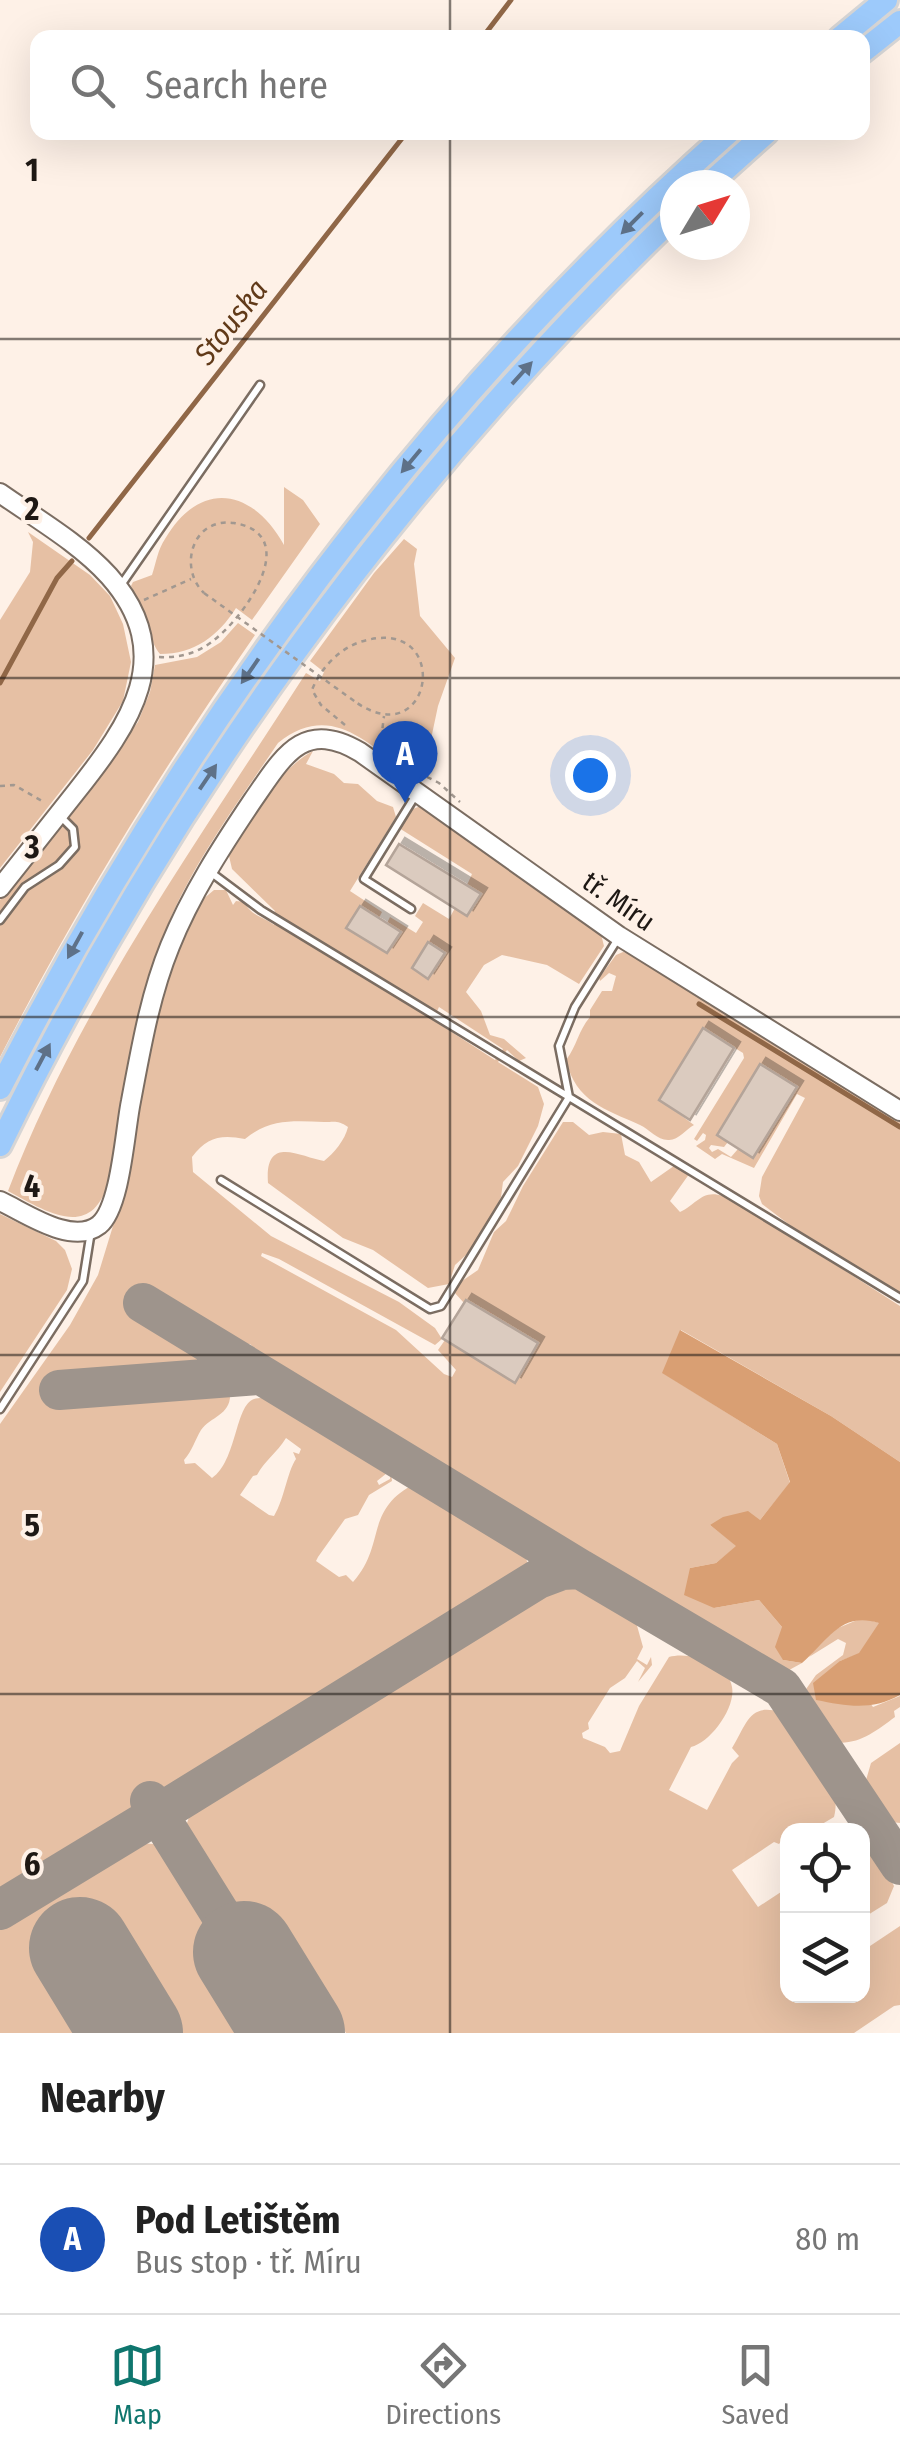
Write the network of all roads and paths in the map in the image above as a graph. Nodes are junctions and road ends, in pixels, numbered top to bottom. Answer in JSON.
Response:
{"nodes":[{"id":1,"x":886,"y":0,"type":"edge"},
{"id":2,"x":900,"y":22,"type":"edge"},
{"id":3,"x":849,"y":30,"type":"edge"},
{"id":4,"x":870,"y":46,"type":"edge"},
{"id":5,"x":720,"y":140,"type":"edge"},
{"id":6,"x":758,"y":140,"type":"edge"},
{"id":7,"x":725,"y":170,"type":"edge"},
{"id":8,"x":660,"y":231,"type":"edge"},
{"id":9,"x":260,"y":386,"type":"dead end"},
{"id":10,"x":0,"y":493,"type":"edge"},
{"id":11,"x":193,"y":578,"type":"junction"},
{"id":12,"x":118,"y":587,"type":"junction"},
{"id":13,"x":130,"y":606,"type":"junction"},
{"id":14,"x":144,"y":656,"type":"junction"},
{"id":15,"x":384,"y":715,"type":"junction"},
{"id":16,"x":350,"y":729,"type":"dead end"},
{"id":17,"x":378,"y":764,"type":"junction"},
{"id":18,"x":0,"y":786,"type":"edge"},
{"id":19,"x":417,"y":792,"type":"junction"},
{"id":20,"x":42,"y":802,"type":"dead end"},
{"id":21,"x":58,"y":815,"type":"junction"},
{"id":22,"x":209,"y":870,"type":"junction"},
{"id":23,"x":0,"y":888,"type":"edge"},
{"id":24,"x":411,"y":909,"type":"dead end"},
{"id":25,"x":0,"y":920,"type":"edge"},
{"id":26,"x":619,"y":936,"type":"junction"},
{"id":27,"x":0,"y":1088,"type":"edge"},
{"id":28,"x":569,"y":1098,"type":"junction"},
{"id":29,"x":900,"y":1111,"type":"edge"},
{"id":30,"x":0,"y":1145,"type":"edge"},
{"id":31,"x":220,"y":1180,"type":"dead end"},
{"id":32,"x":0,"y":1201,"type":"edge"},
{"id":33,"x":91,"y":1230,"type":"junction"},
{"id":34,"x":900,"y":1298,"type":"edge"},
{"id":35,"x":0,"y":1409,"type":"edge"}],
"edges":[{"from":1,"to":3,"type":"highway"},
{"from":2,"to":4,"type":"highway"},
{"from":5,"to":27,"type":"highway","one_way":true},
{"from":6,"to":7,"type":"highway"},
{"from":30,"to":8,"type":"highway","one_way":true},
{"from":9,"to":12,"type":"lane"},
{"from":10,"to":12,"type":"main road"},
{"from":11,"to":13,"type":"path"},
{"from":11,"to":14,"type":"path"},
{"from":11,"to":15,"type":"path","bridge":true},
{"from":12,"to":13,"type":"main road"},
{"from":13,"to":14,"type":"main road"},
{"from":14,"to":21,"type":"main road"},
{"from":15,"to":16,"type":"path"},
{"from":15,"to":17,"type":"path"},
{"from":17,"to":19,"type":"main road","name":"tř. Míru"},
{"from":17,"to":22,"type":"main road","name":"tř. Míru"},
{"from":18,"to":20,"type":"path"},
{"from":19,"to":24,"type":"lane"},
{"from":19,"to":26,"type":"main road","name":"tř. Míru"},
{"from":21,"to":23,"type":"main road"},
{"from":21,"to":25,"type":"lane"},
{"from":22,"to":28,"type":"lane"},
{"from":22,"to":33,"type":"main road"},
{"from":26,"to":28,"type":"lane"},
{"from":26,"to":29,"type":"main road","name":"tř. Míru"},
{"from":28,"to":31,"type":"lane"},
{"from":28,"to":34,"type":"lane"},
{"from":32,"to":33,"type":"main road"},
{"from":33,"to":35,"type":"lane"}]}
